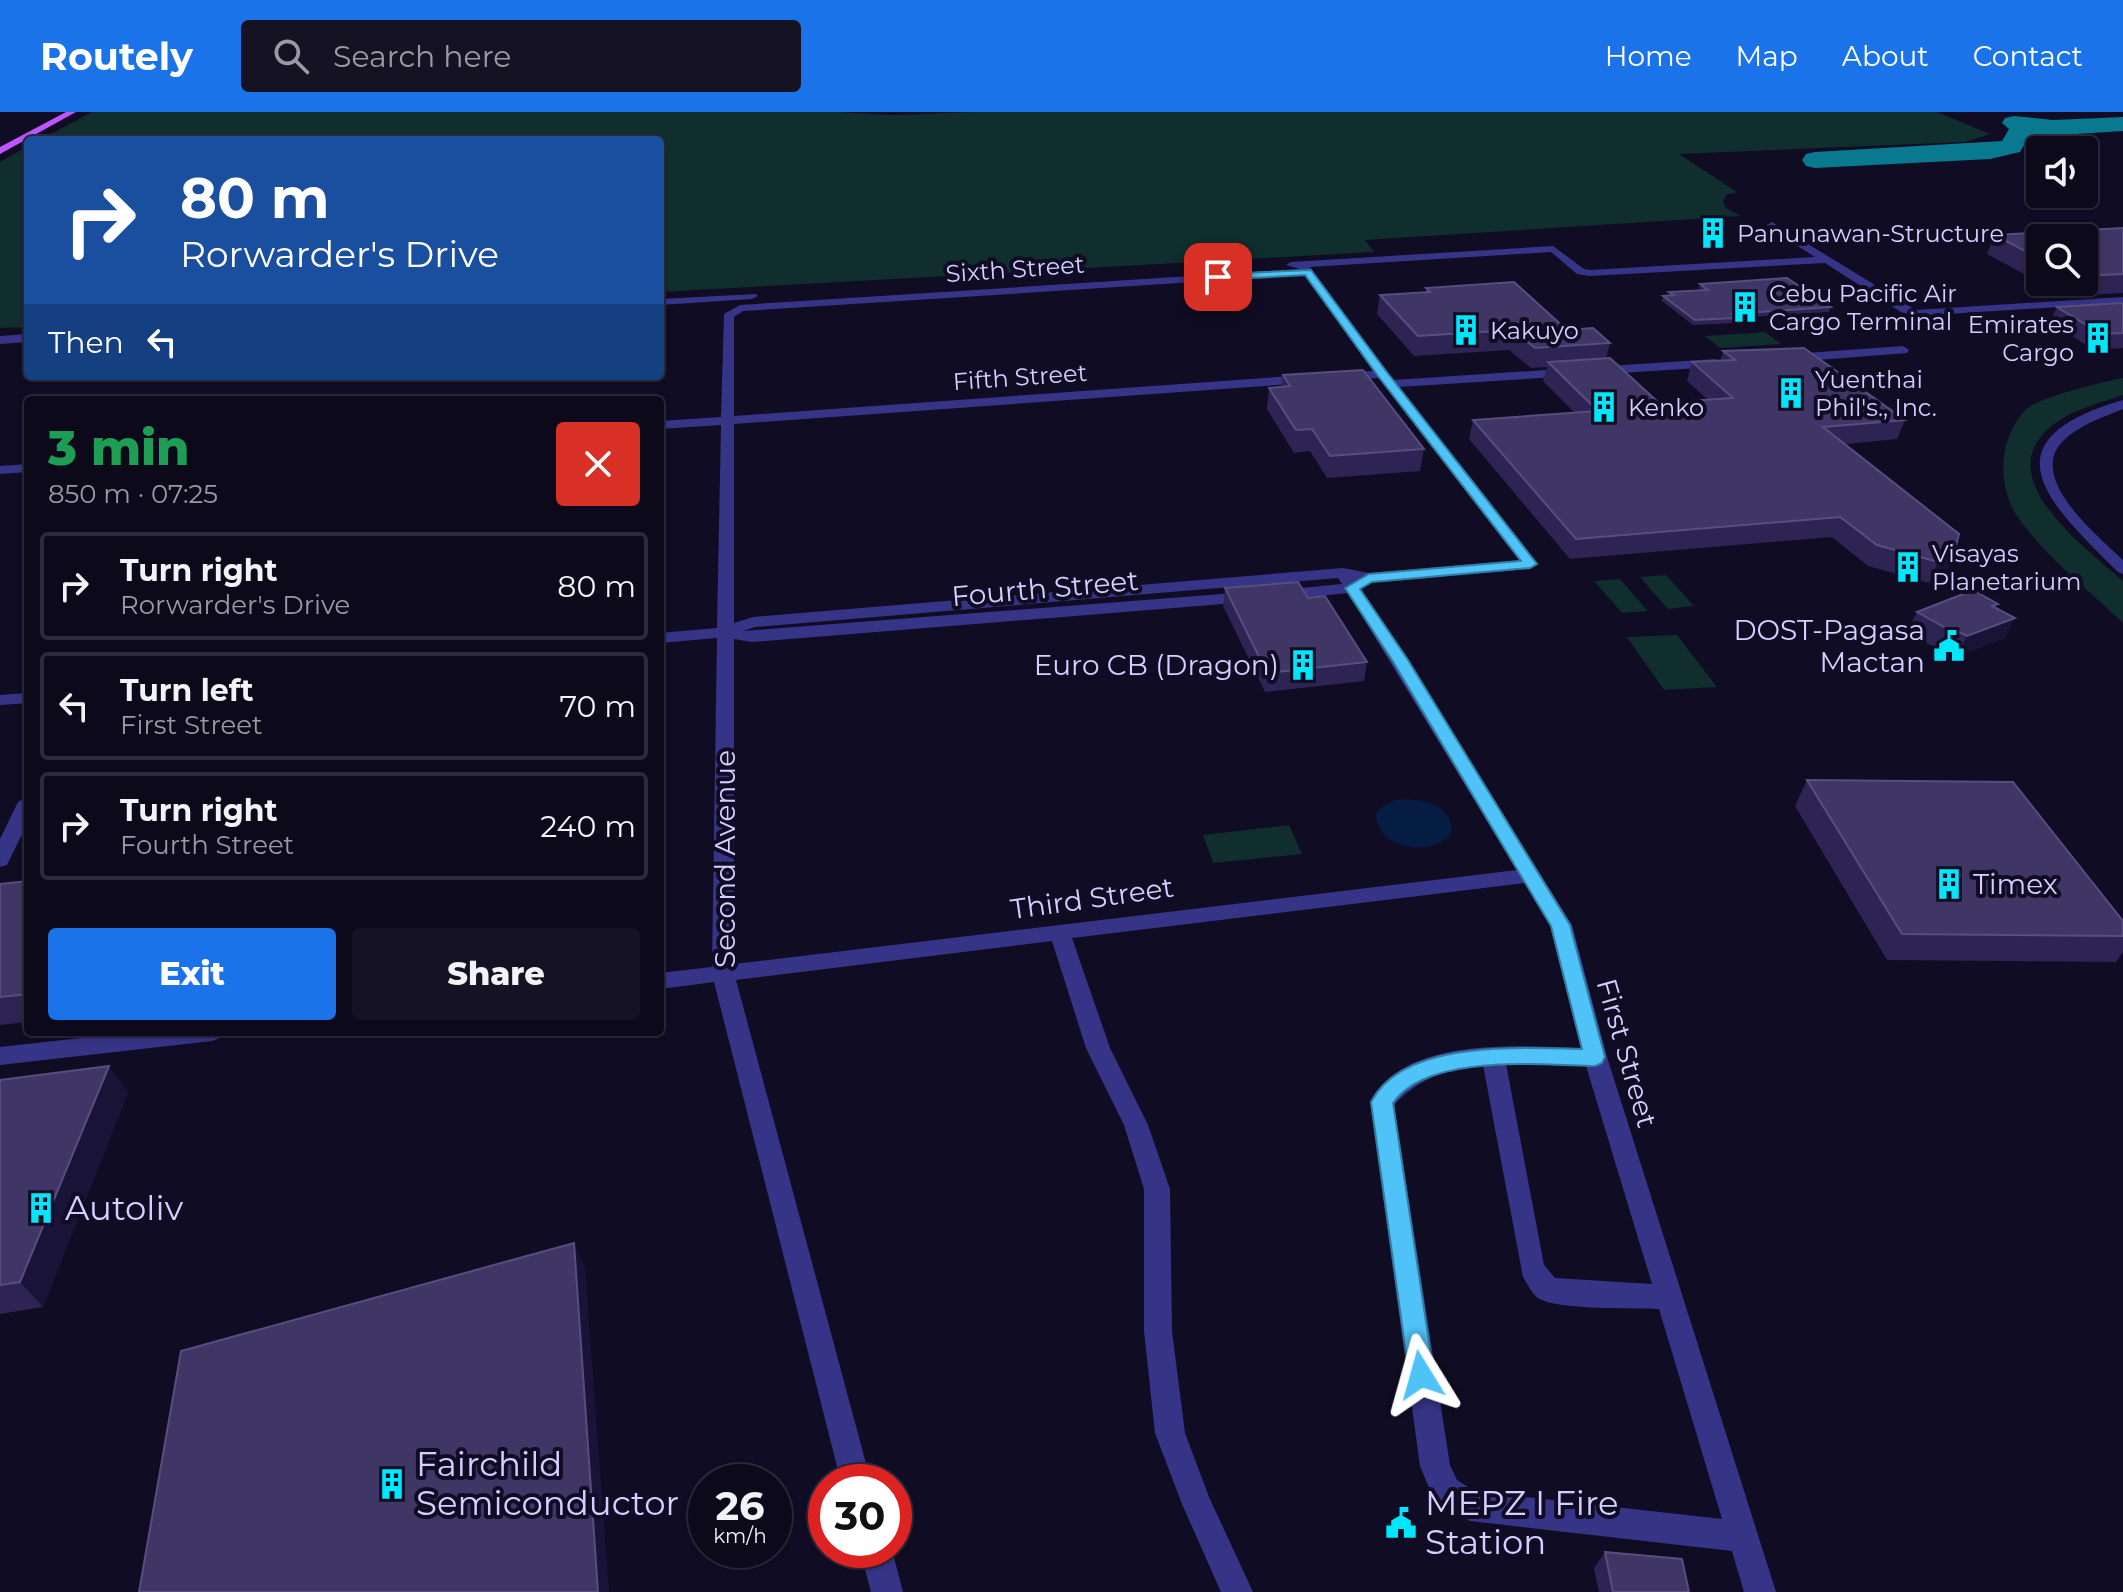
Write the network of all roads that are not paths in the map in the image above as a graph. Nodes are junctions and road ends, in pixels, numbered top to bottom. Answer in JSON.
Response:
{"nodes":[{"id":1,"x":72,"y":112,"type":"edge"},
{"id":2,"x":28,"y":136,"type":"edge"},
{"id":3,"x":24,"y":138,"type":"edge"},
{"id":4,"x":0,"y":151,"type":"edge"},
{"id":5,"x":1772,"y":225,"type":"dead end"},
{"id":6,"x":1826,"y":260,"type":"junction"},
{"id":7,"x":2123,"y":300,"type":"edge"},
{"id":8,"x":664,"y":302,"type":"edge"},
{"id":9,"x":728,"y":316,"type":"joint"},
{"id":10,"x":24,"y":338,"type":"edge"},
{"id":11,"x":0,"y":340,"type":"edge"},
{"id":12,"x":1903,"y":350,"type":"dead end"},
{"id":13,"x":1781,"y":359,"type":"edge"},
{"id":14,"x":1733,"y":362,"type":"edge"},
{"id":15,"x":1386,"y":379,"type":"junction"},
{"id":16,"x":2123,"y":404,"type":"edge"},
{"id":17,"x":726,"y":420,"type":"junction"},
{"id":18,"x":664,"y":425,"type":"edge"},
{"id":19,"x":24,"y":468,"type":"edge"},
{"id":20,"x":0,"y":470,"type":"edge"},
{"id":21,"x":2123,"y":569,"type":"edge"},
{"id":22,"x":1355,"y":580,"type":"junction"},
{"id":23,"x":723,"y":632,"type":"junction"},
{"id":24,"x":664,"y":638,"type":"edge"},
{"id":25,"x":24,"y":698,"type":"edge"},
{"id":26,"x":0,"y":700,"type":"edge"},
{"id":27,"x":24,"y":810,"type":"edge"},
{"id":28,"x":0,"y":860,"type":"edge"},
{"id":29,"x":1532,"y":875,"type":"junction"},
{"id":30,"x":1060,"y":933,"type":"junction"},
{"id":31,"x":723,"y":974,"type":"junction"},
{"id":32,"x":664,"y":981,"type":"edge"},
{"id":33,"x":177,"y":1036,"type":"edge"},
{"id":34,"x":1493,"y":1055,"type":"junction"},
{"id":35,"x":0,"y":1056,"type":"edge"},
{"id":36,"x":1595,"y":1057,"type":"junction"},
{"id":37,"x":1669,"y":1297,"type":"junction"},
{"id":38,"x":851,"y":1464,"type":"edge"},
{"id":39,"x":1743,"y":1537,"type":"junction"},
{"id":40,"x":881,"y":1568,"type":"edge"},
{"id":41,"x":887,"y":1592,"type":"edge"},
{"id":42,"x":1237,"y":1592,"type":"edge"},
{"id":43,"x":1760,"y":1592,"type":"edge"}],
"edges":[{"from":1,"to":2,"type":"main road"},
{"from":3,"to":4,"type":"main road"},
{"from":5,"to":6,"type":"street"},
{"from":6,"to":7,"type":"street"},
{"from":6,"to":8,"type":"street"},
{"from":9,"to":15,"type":"street","name":"Sixth Street"},
{"from":9,"to":17,"type":"street","name":"Second Avenue"},
{"from":10,"to":11,"type":"street"},
{"from":12,"to":13,"type":"street"},
{"from":14,"to":15,"type":"street","name":"Fifth Street"},
{"from":15,"to":17,"type":"street","name":"Fifth Street"},
{"from":15,"to":22,"type":"street","name":"Fourth Street"},
{"from":16,"to":21,"type":"street"},
{"from":17,"to":18,"type":"street","name":"Fifth Street"},
{"from":17,"to":23,"type":"street","name":"Second Avenue"},
{"from":19,"to":20,"type":"street"},
{"from":22,"to":23,"type":"street","name":"Fourth Street"},
{"from":22,"to":29,"type":"street","name":"First Street"},
{"from":23,"to":24,"type":"street","name":"Fourth Street"},
{"from":23,"to":31,"type":"street","name":"Second Avenue"},
{"from":25,"to":26,"type":"street"},
{"from":27,"to":28,"type":"street"},
{"from":29,"to":30,"type":"street","name":"Third Street"},
{"from":29,"to":36,"type":"street","name":"First Street"},
{"from":30,"to":31,"type":"street","name":"Third Street"},
{"from":30,"to":42,"type":"street"},
{"from":31,"to":32,"type":"street","name":"Third Street"},
{"from":31,"to":38,"type":"street","name":"Second Avenue"},
{"from":33,"to":35,"type":"street"},
{"from":34,"to":36,"type":"street"},
{"from":34,"to":37,"type":"street"},
{"from":34,"to":39,"type":"street"},
{"from":36,"to":37,"type":"street","name":"First Street"},
{"from":37,"to":39,"type":"street","name":"First Street"},
{"from":39,"to":43,"type":"street","name":"First Street"},
{"from":40,"to":41,"type":"street"}]}
